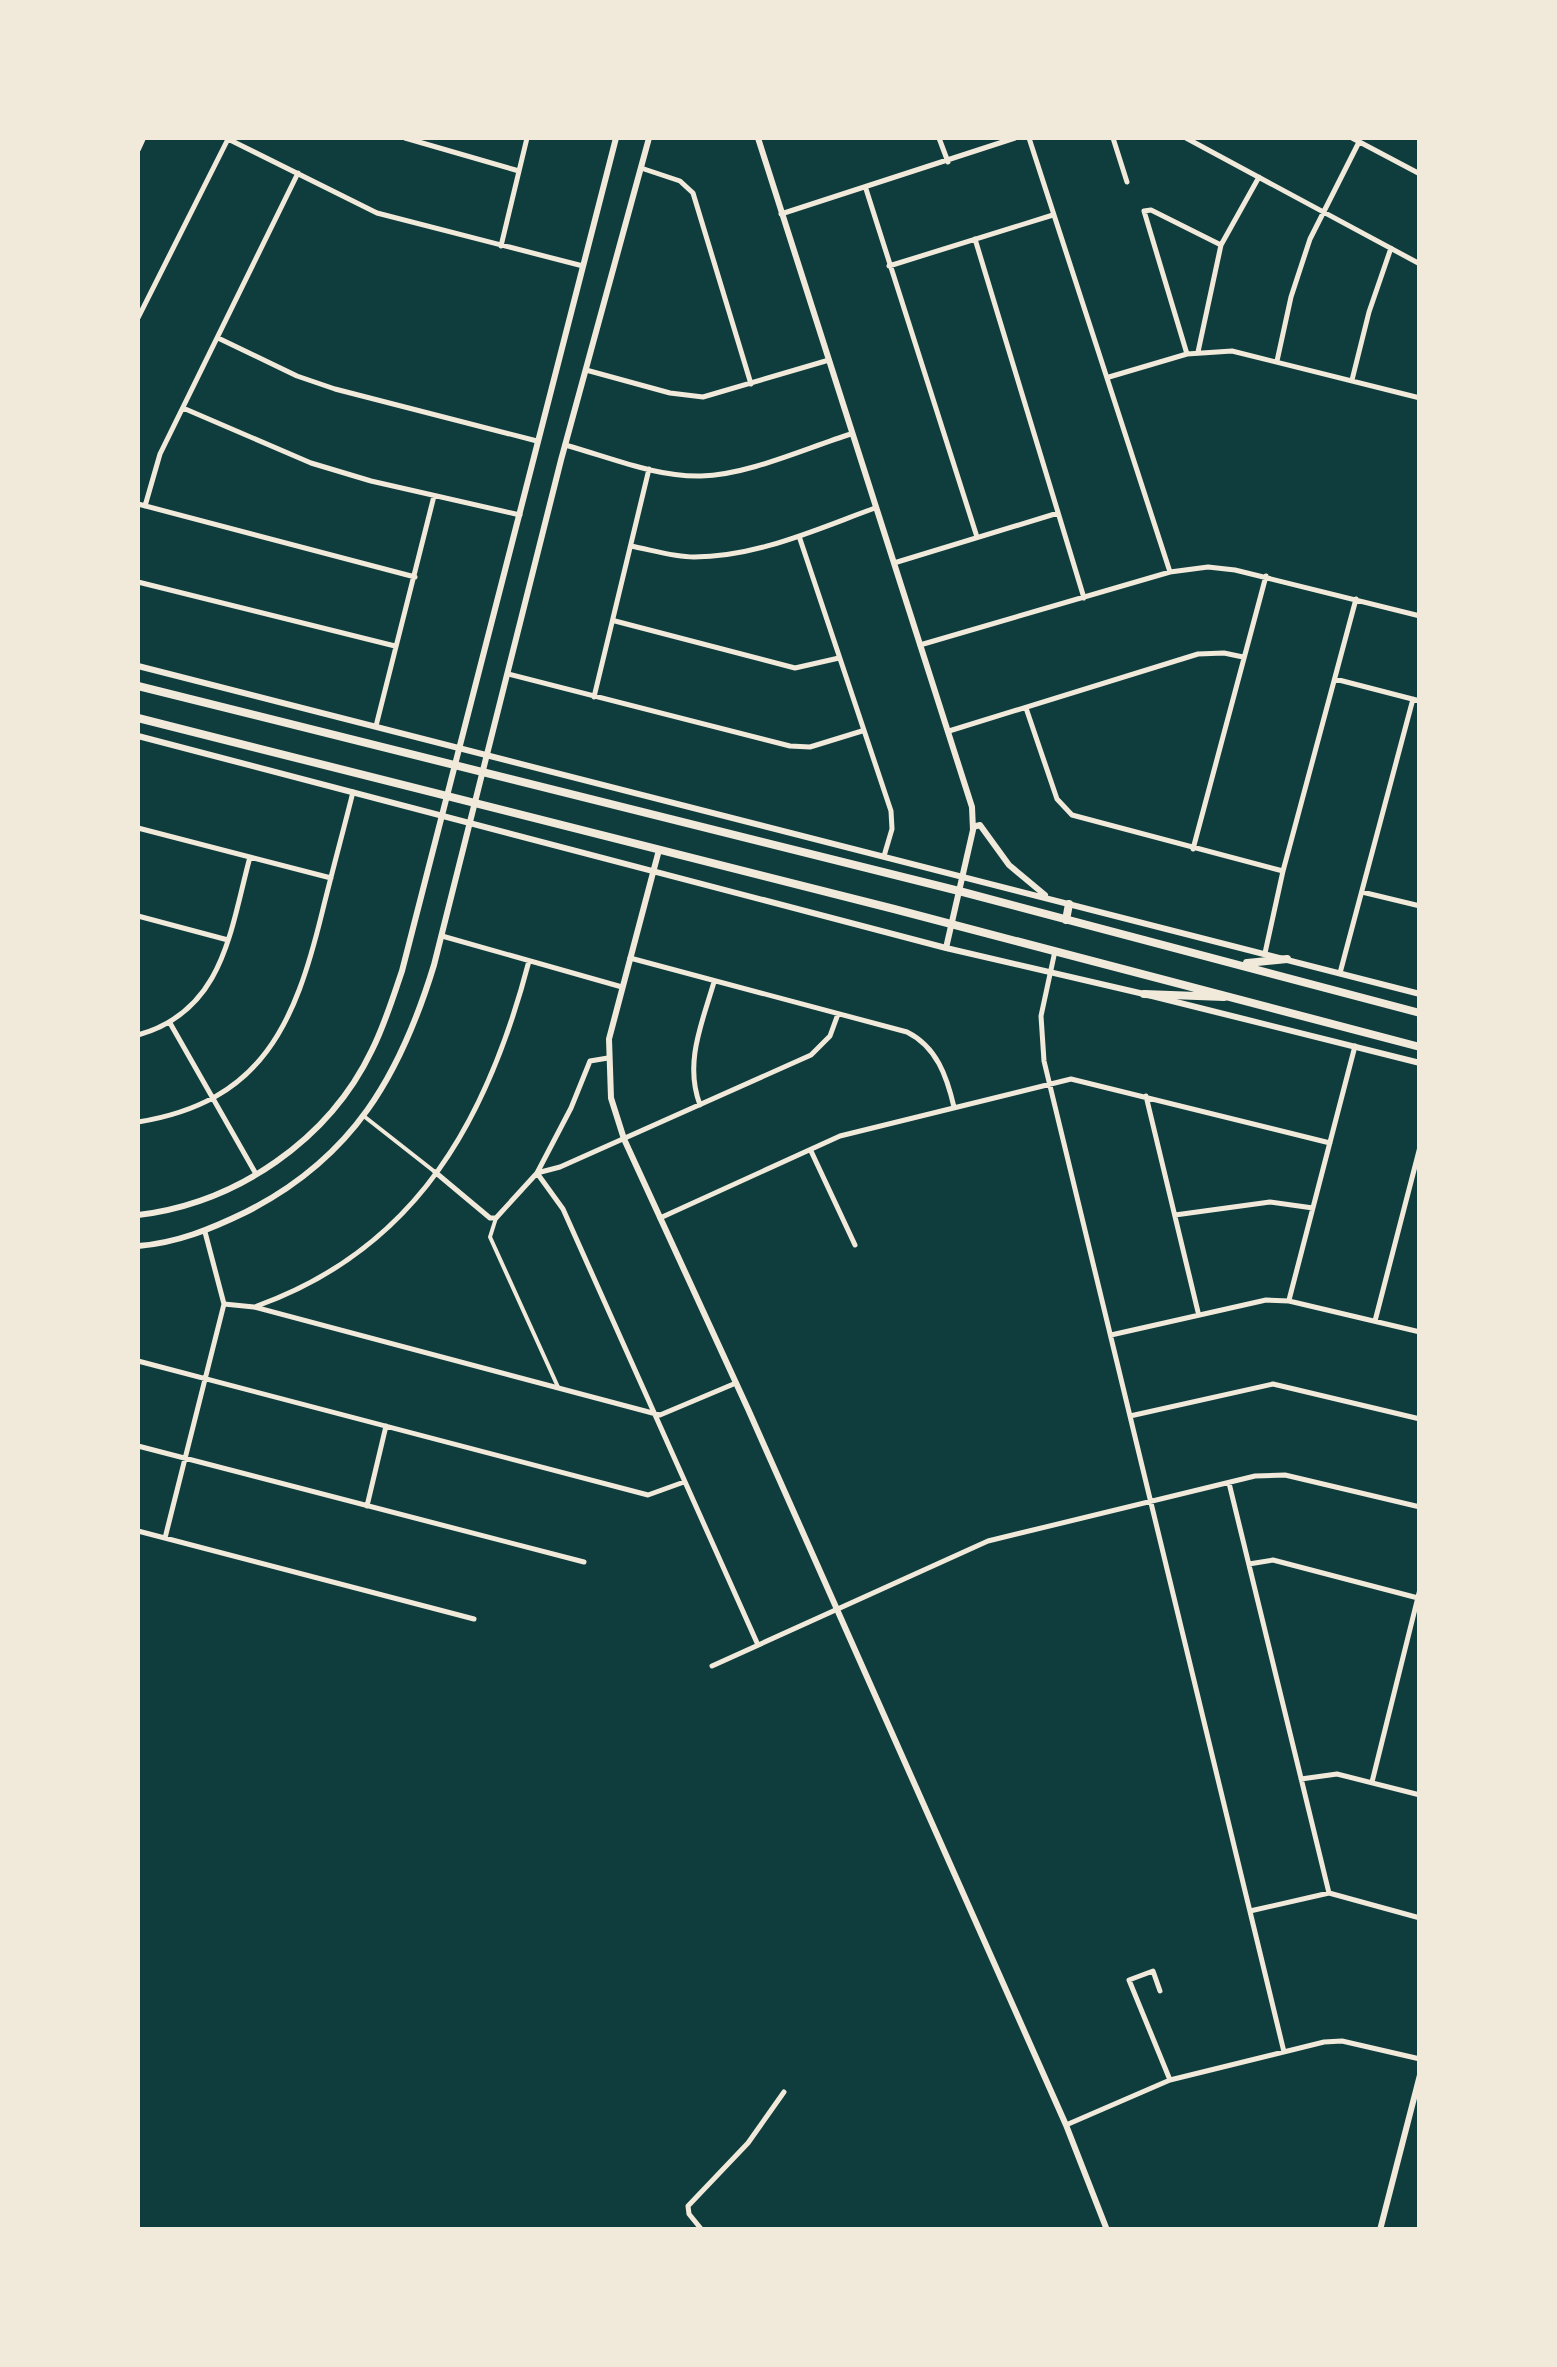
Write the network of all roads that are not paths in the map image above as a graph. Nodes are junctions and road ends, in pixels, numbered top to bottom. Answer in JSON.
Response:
{"nodes":[{"id":1,"x":143,"y":138,"type":"edge"},
{"id":2,"x":227,"y":138,"type":"edge"},
{"id":3,"x":406,"y":138,"type":"edge"},
{"id":4,"x":527,"y":138,"type":"edge"},
{"id":5,"x":616,"y":138,"type":"edge"},
{"id":6,"x":649,"y":138,"type":"edge"},
{"id":7,"x":758,"y":138,"type":"edge"},
{"id":8,"x":939,"y":138,"type":"edge"},
{"id":9,"x":1015,"y":138,"type":"edge"},
{"id":10,"x":1029,"y":138,"type":"edge"},
{"id":11,"x":1113,"y":138,"type":"edge"},
{"id":12,"x":1186,"y":138,"type":"edge"},
{"id":13,"x":1352,"y":138,"type":"edge"},
{"id":14,"x":1360,"y":142,"type":"junction"},
{"id":15,"x":138,"y":149,"type":"edge"},
{"id":16,"x":948,"y":162,"type":"junction"},
{"id":17,"x":641,"y":168,"type":"junction"},
{"id":18,"x":519,"y":171,"type":"junction"},
{"id":19,"x":298,"y":174,"type":"junction"},
{"id":20,"x":1420,"y":174,"type":"edge"},
{"id":21,"x":1258,"y":177,"type":"junction"},
{"id":22,"x":1128,"y":182,"type":"dead end"},
{"id":23,"x":866,"y":188,"type":"junction"},
{"id":24,"x":1323,"y":212,"type":"junction"},
{"id":25,"x":781,"y":214,"type":"junction"},
{"id":26,"x":1053,"y":215,"type":"junction"},
{"id":27,"x":975,"y":239,"type":"junction"},
{"id":28,"x":1221,"y":245,"type":"junction"},
{"id":29,"x":501,"y":246,"type":"junction"},
{"id":30,"x":1391,"y":248,"type":"junction"},
{"id":31,"x":1420,"y":264,"type":"edge"},
{"id":32,"x":582,"y":266,"type":"junction"},
{"id":33,"x":889,"y":266,"type":"junction"},
{"id":34,"x":138,"y":318,"type":"edge"},
{"id":35,"x":218,"y":338,"type":"junction"},
{"id":36,"x":1198,"y":352,"type":"junction"},
{"id":37,"x":1187,"y":354,"type":"junction"},
{"id":38,"x":829,"y":360,"type":"junction"},
{"id":39,"x":1277,"y":361,"type":"junction"},
{"id":40,"x":586,"y":370,"type":"junction"},
{"id":41,"x":1109,"y":378,"type":"junction"},
{"id":42,"x":1352,"y":380,"type":"junction"},
{"id":43,"x":751,"y":384,"type":"junction"},
{"id":44,"x":1420,"y":398,"type":"edge"},
{"id":45,"x":183,"y":408,"type":"junction"},
{"id":46,"x":851,"y":434,"type":"junction"},
{"id":47,"x":538,"y":441,"type":"junction"},
{"id":48,"x":565,"y":444,"type":"junction"},
{"id":49,"x":649,"y":469,"type":"junction"},
{"id":50,"x":434,"y":496,"type":"junction"},
{"id":51,"x":141,"y":505,"type":"edge"},
{"id":52,"x":876,"y":508,"type":"junction"},
{"id":53,"x":1058,"y":512,"type":"junction"},
{"id":54,"x":520,"y":515,"type":"junction"},
{"id":55,"x":799,"y":536,"type":"junction"},
{"id":56,"x":977,"y":536,"type":"junction"},
{"id":57,"x":632,"y":546,"type":"junction"},
{"id":58,"x":894,"y":562,"type":"junction"},
{"id":59,"x":1170,"y":572,"type":"junction"},
{"id":60,"x":1266,"y":576,"type":"junction"},
{"id":61,"x":415,"y":577,"type":"junction"},
{"id":62,"x":138,"y":582,"type":"edge"},
{"id":63,"x":1084,"y":598,"type":"junction"},
{"id":64,"x":1356,"y":599,"type":"junction"},
{"id":65,"x":1420,"y":616,"type":"edge"},
{"id":66,"x":614,"y":621,"type":"junction"},
{"id":67,"x":920,"y":645,"type":"junction"},
{"id":68,"x":396,"y":646,"type":"junction"},
{"id":69,"x":1243,"y":657,"type":"junction"},
{"id":70,"x":839,"y":658,"type":"junction"},
{"id":71,"x":138,"y":666,"type":"edge"},
{"id":72,"x":508,"y":674,"type":"junction"},
{"id":73,"x":1335,"y":679,"type":"junction"},
{"id":74,"x":138,"y":686,"type":"edge"},
{"id":75,"x":594,"y":697,"type":"junction"},
{"id":76,"x":1416,"y":700,"type":"edge"},
{"id":77,"x":1026,"y":708,"type":"junction"},
{"id":78,"x":138,"y":718,"type":"edge"},
{"id":79,"x":376,"y":726,"type":"junction"},
{"id":80,"x":862,"y":731,"type":"junction"},
{"id":81,"x":948,"y":731,"type":"junction"},
{"id":82,"x":138,"y":736,"type":"edge"},
{"id":83,"x":460,"y":748,"type":"junction"},
{"id":84,"x":488,"y":754,"type":"junction"},
{"id":85,"x":456,"y":765,"type":"junction"},
{"id":86,"x":484,"y":772,"type":"junction"},
{"id":87,"x":353,"y":792,"type":"junction"},
{"id":88,"x":448,"y":796,"type":"junction"},
{"id":89,"x":476,"y":803,"type":"junction"},
{"id":90,"x":443,"y":816,"type":"junction"},
{"id":91,"x":470,"y":824,"type":"junction"},
{"id":92,"x":973,"y":827,"type":"junction"},
{"id":93,"x":138,"y":828,"type":"edge"},
{"id":94,"x":1193,"y":849,"type":"junction"},
{"id":95,"x":659,"y":850,"type":"junction"},
{"id":96,"x":250,"y":857,"type":"junction"},
{"id":97,"x":884,"y":857,"type":"junction"},
{"id":98,"x":1283,"y":871,"type":"junction"},
{"id":99,"x":653,"y":873,"type":"junction"},
{"id":100,"x":963,"y":876,"type":"junction"},
{"id":101,"x":331,"y":878,"type":"junction"},
{"id":102,"x":959,"y":891,"type":"junction"},
{"id":103,"x":1362,"y":892,"type":"junction"},
{"id":104,"x":1055,"y":900,"type":"junction"},
{"id":105,"x":1070,"y":904,"type":"junction"},
{"id":106,"x":1420,"y":906,"type":"edge"},
{"id":107,"x":138,"y":916,"type":"edge"},
{"id":108,"x":1066,"y":920,"type":"junction"},
{"id":109,"x":952,"y":924,"type":"junction"},
{"id":110,"x":442,"y":936,"type":"junction"},
{"id":111,"x":228,"y":940,"type":"junction"},
{"id":112,"x":946,"y":948,"type":"junction"},
{"id":113,"x":1055,"y":951,"type":"junction"},
{"id":114,"x":1265,"y":954,"type":"junction"},
{"id":115,"x":630,"y":958,"type":"junction"},
{"id":116,"x":1287,"y":960,"type":"junction"},
{"id":117,"x":529,"y":961,"type":"junction"},
{"id":118,"x":1238,"y":964,"type":"junction"},
{"id":119,"x":1050,"y":974,"type":"junction"},
{"id":120,"x":1340,"y":974,"type":"junction"},
{"id":121,"x":714,"y":981,"type":"junction"},
{"id":122,"x":622,"y":988,"type":"junction"},
{"id":123,"x":1144,"y":994,"type":"junction"},
{"id":124,"x":1420,"y":994,"type":"edge"},
{"id":125,"x":1227,"y":997,"type":"junction"},
{"id":126,"x":1420,"y":1013,"type":"edge"},
{"id":127,"x":838,"y":1014,"type":"junction"},
{"id":128,"x":170,"y":1023,"type":"junction"},
{"id":129,"x":138,"y":1036,"type":"edge"},
{"id":130,"x":1355,"y":1046,"type":"junction"},
{"id":131,"x":1420,"y":1047,"type":"edge"},
{"id":132,"x":608,"y":1058,"type":"junction"},
{"id":133,"x":1420,"y":1064,"type":"edge"},
{"id":134,"x":1050,"y":1084,"type":"junction"},
{"id":135,"x":1146,"y":1096,"type":"junction"},
{"id":136,"x":212,"y":1097,"type":"junction"},
{"id":137,"x":700,"y":1105,"type":"junction"},
{"id":138,"x":954,"y":1107,"type":"junction"},
{"id":139,"x":365,"y":1117,"type":"junction"},
{"id":140,"x":138,"y":1122,"type":"edge"},
{"id":141,"x":624,"y":1139,"type":"junction"},
{"id":142,"x":1330,"y":1143,"type":"junction"},
{"id":143,"x":1420,"y":1146,"type":"edge"},
{"id":144,"x":811,"y":1151,"type":"junction"},
{"id":145,"x":436,"y":1172,"type":"junction"},
{"id":146,"x":537,"y":1173,"type":"junction"},
{"id":147,"x":256,"y":1174,"type":"junction"},
{"id":148,"x":1313,"y":1208,"type":"junction"},
{"id":149,"x":1175,"y":1214,"type":"junction"},
{"id":150,"x":138,"y":1215,"type":"edge"},
{"id":151,"x":496,"y":1218,"type":"junction"},
{"id":152,"x":660,"y":1218,"type":"junction"},
{"id":153,"x":205,"y":1232,"type":"junction"},
{"id":154,"x":855,"y":1245,"type":"dead end"},
{"id":155,"x":138,"y":1246,"type":"edge"},
{"id":156,"x":1289,"y":1301,"type":"junction"},
{"id":157,"x":224,"y":1304,"type":"junction"},
{"id":158,"x":254,"y":1307,"type":"junction"},
{"id":159,"x":1198,"y":1314,"type":"junction"},
{"id":160,"x":1375,"y":1321,"type":"junction"},
{"id":161,"x":1420,"y":1332,"type":"edge"},
{"id":162,"x":1111,"y":1335,"type":"junction"},
{"id":163,"x":138,"y":1361,"type":"edge"},
{"id":164,"x":205,"y":1378,"type":"junction"},
{"id":165,"x":736,"y":1383,"type":"junction"},
{"id":166,"x":558,"y":1387,"type":"junction"},
{"id":167,"x":656,"y":1414,"type":"junction"},
{"id":168,"x":1130,"y":1416,"type":"junction"},
{"id":169,"x":1420,"y":1419,"type":"edge"},
{"id":170,"x":386,"y":1426,"type":"junction"},
{"id":171,"x":138,"y":1446,"type":"edge"},
{"id":172,"x":185,"y":1458,"type":"junction"},
{"id":173,"x":685,"y":1482,"type":"junction"},
{"id":174,"x":1229,"y":1482,"type":"junction"},
{"id":175,"x":1151,"y":1500,"type":"junction"},
{"id":176,"x":366,"y":1506,"type":"junction"},
{"id":177,"x":1420,"y":1507,"type":"edge"},
{"id":178,"x":138,"y":1531,"type":"edge"},
{"id":179,"x":165,"y":1538,"type":"junction"},
{"id":180,"x":584,"y":1562,"type":"dead end"},
{"id":181,"x":1249,"y":1564,"type":"junction"},
{"id":182,"x":1420,"y":1589,"type":"edge"},
{"id":183,"x":1418,"y":1598,"type":"edge"},
{"id":184,"x":837,"y":1609,"type":"junction"},
{"id":185,"x":474,"y":1619,"type":"dead end"},
{"id":186,"x":758,"y":1644,"type":"junction"},
{"id":187,"x":712,"y":1666,"type":"dead end"},
{"id":188,"x":1301,"y":1779,"type":"junction"},
{"id":189,"x":1372,"y":1782,"type":"junction"},
{"id":190,"x":1420,"y":1795,"type":"edge"},
{"id":191,"x":1329,"y":1893,"type":"junction"},
{"id":192,"x":1250,"y":1911,"type":"junction"},
{"id":193,"x":1420,"y":1918,"type":"edge"},
{"id":194,"x":1160,"y":1991,"type":"dead end"},
{"id":195,"x":1284,"y":2052,"type":"junction"},
{"id":196,"x":1420,"y":2059,"type":"edge"},
{"id":197,"x":1420,"y":2075,"type":"edge"},
{"id":198,"x":1170,"y":2080,"type":"junction"},
{"id":199,"x":784,"y":2092,"type":"dead end"},
{"id":200,"x":1066,"y":2126,"type":"junction"},
{"id":201,"x":702,"y":2230,"type":"edge"},
{"id":202,"x":1107,"y":2230,"type":"edge"},
{"id":203,"x":1380,"y":2230,"type":"edge"}],
"edges":[{"from":1,"to":15,"type":"street"},
{"from":2,"to":19,"type":"street"},
{"from":2,"to":34,"type":"street"},
{"from":3,"to":18,"type":"street"},
{"from":4,"to":18,"type":"street"},
{"from":5,"to":32,"type":"street"},
{"from":6,"to":17,"type":"street"},
{"from":7,"to":25,"type":"street"},
{"from":8,"to":16,"type":"street"},
{"from":9,"to":16,"type":"street"},
{"from":10,"to":26,"type":"street"},
{"from":11,"to":22,"type":"street"},
{"from":12,"to":21,"type":"street"},
{"from":13,"to":14,"type":"street"},
{"from":14,"to":20,"type":"street"},
{"from":14,"to":24,"type":"street"},
{"from":16,"to":23,"type":"street"},
{"from":17,"to":40,"type":"street"},
{"from":17,"to":43,"type":"street"},
{"from":18,"to":29,"type":"street"},
{"from":19,"to":29,"type":"street"},
{"from":19,"to":35,"type":"street"},
{"from":21,"to":24,"type":"street"},
{"from":21,"to":28,"type":"street"},
{"from":23,"to":25,"type":"street"},
{"from":23,"to":33,"type":"street"},
{"from":24,"to":30,"type":"street"},
{"from":24,"to":39,"type":"street"},
{"from":25,"to":38,"type":"street"},
{"from":26,"to":27,"type":"street"},
{"from":26,"to":41,"type":"street"},
{"from":27,"to":33,"type":"street"},
{"from":27,"to":53,"type":"street"},
{"from":28,"to":36,"type":"street"},
{"from":28,"to":37,"type":"street"},
{"from":29,"to":32,"type":"street"},
{"from":30,"to":31,"type":"street"},
{"from":30,"to":42,"type":"street"},
{"from":32,"to":47,"type":"street"},
{"from":33,"to":56,"type":"street"},
{"from":35,"to":45,"type":"street"},
{"from":35,"to":47,"type":"street"},
{"from":36,"to":37,"type":"street"},
{"from":36,"to":39,"type":"street"},
{"from":37,"to":41,"type":"street"},
{"from":38,"to":43,"type":"street"},
{"from":38,"to":46,"type":"street"},
{"from":39,"to":42,"type":"street"},
{"from":40,"to":43,"type":"street"},
{"from":40,"to":48,"type":"street"},
{"from":41,"to":59,"type":"street"},
{"from":42,"to":44,"type":"street"},
{"from":45,"to":50,"type":"street"},
{"from":45,"to":51,"type":"street"},
{"from":46,"to":49,"type":"street"},
{"from":46,"to":52,"type":"street"},
{"from":47,"to":54,"type":"street"},
{"from":48,"to":49,"type":"street"},
{"from":48,"to":72,"type":"street"},
{"from":49,"to":57,"type":"street"},
{"from":50,"to":54,"type":"street"},
{"from":50,"to":61,"type":"street"},
{"from":51,"to":61,"type":"street"},
{"from":52,"to":55,"type":"street"},
{"from":52,"to":58,"type":"street"},
{"from":53,"to":56,"type":"street"},
{"from":53,"to":63,"type":"street"},
{"from":54,"to":83,"type":"street"},
{"from":55,"to":57,"type":"street"},
{"from":55,"to":70,"type":"street"},
{"from":56,"to":58,"type":"street"},
{"from":57,"to":66,"type":"street"},
{"from":58,"to":67,"type":"street"},
{"from":59,"to":60,"type":"street"},
{"from":59,"to":63,"type":"street"},
{"from":60,"to":64,"type":"street"},
{"from":60,"to":69,"type":"street"},
{"from":61,"to":68,"type":"street"},
{"from":62,"to":68,"type":"street"},
{"from":63,"to":67,"type":"street"},
{"from":64,"to":65,"type":"street"},
{"from":64,"to":73,"type":"street"},
{"from":66,"to":70,"type":"street"},
{"from":66,"to":75,"type":"street"},
{"from":67,"to":81,"type":"street"},
{"from":68,"to":79,"type":"street"},
{"from":69,"to":77,"type":"street"},
{"from":69,"to":94,"type":"street"},
{"from":70,"to":80,"type":"street"},
{"from":71,"to":79,"type":"street"},
{"from":72,"to":75,"type":"street"},
{"from":72,"to":84,"type":"street"},
{"from":73,"to":76,"type":"street"},
{"from":73,"to":98,"type":"street"},
{"from":74,"to":85,"type":"main road"},
{"from":75,"to":80,"type":"street"},
{"from":76,"to":103,"type":"street"},
{"from":77,"to":81,"type":"street"},
{"from":77,"to":94,"type":"street"},
{"from":78,"to":88,"type":"main road"},
{"from":79,"to":83,"type":"street"},
{"from":80,"to":97,"type":"street"},
{"from":81,"to":92,"type":"street"},
{"from":82,"to":87,"type":"street"},
{"from":83,"to":84,"type":"street"},
{"from":83,"to":85,"type":"street"},
{"from":84,"to":86,"type":"street"},
{"from":84,"to":97,"type":"street"},
{"from":85,"to":86,"type":"main road"},
{"from":85,"to":88,"type":"street"},
{"from":86,"to":89,"type":"street"},
{"from":86,"to":102,"type":"main road"},
{"from":87,"to":90,"type":"street"},
{"from":87,"to":101,"type":"street"},
{"from":88,"to":89,"type":"main road"},
{"from":88,"to":90,"type":"street"},
{"from":89,"to":91,"type":"street"},
{"from":89,"to":95,"type":"main road"},
{"from":90,"to":91,"type":"street"},
{"from":90,"to":147,"type":"street"},
{"from":91,"to":99,"type":"street"},
{"from":91,"to":110,"type":"street"},
{"from":92,"to":100,"type":"street"},
{"from":92,"to":104,"type":"street"},
{"from":93,"to":96,"type":"street"},
{"from":94,"to":98,"type":"street"},
{"from":95,"to":99,"type":"street"},
{"from":95,"to":109,"type":"main road"},
{"from":96,"to":101,"type":"street"},
{"from":96,"to":111,"type":"street"},
{"from":97,"to":100,"type":"street"},
{"from":98,"to":114,"type":"street"},
{"from":99,"to":112,"type":"street"},
{"from":99,"to":115,"type":"street"},
{"from":100,"to":102,"type":"street"},
{"from":100,"to":104,"type":"street"},
{"from":101,"to":136,"type":"street"},
{"from":102,"to":108,"type":"main road"},
{"from":102,"to":109,"type":"street"},
{"from":103,"to":106,"type":"street"},
{"from":103,"to":120,"type":"street"},
{"from":104,"to":105,"type":"street"},
{"from":105,"to":108,"type":"main road"},
{"from":105,"to":114,"type":"street"},
{"from":107,"to":111,"type":"street"},
{"from":108,"to":118,"type":"main road"},
{"from":109,"to":112,"type":"street"},
{"from":109,"to":113,"type":"main road"},
{"from":110,"to":117,"type":"street"},
{"from":110,"to":139,"type":"street"},
{"from":111,"to":128,"type":"street"},
{"from":112,"to":119,"type":"street"},
{"from":113,"to":119,"type":"street"},
{"from":113,"to":125,"type":"main road"},
{"from":114,"to":116,"type":"street"},
{"from":115,"to":121,"type":"street"},
{"from":115,"to":122,"type":"street"},
{"from":116,"to":118,"type":"main road"},
{"from":116,"to":120,"type":"street"},
{"from":117,"to":122,"type":"street"},
{"from":117,"to":145,"type":"street"},
{"from":118,"to":126,"type":"main road"},
{"from":119,"to":123,"type":"street"},
{"from":119,"to":134,"type":"street"},
{"from":120,"to":124,"type":"street"},
{"from":121,"to":127,"type":"street"},
{"from":121,"to":137,"type":"street"},
{"from":122,"to":132,"type":"street"},
{"from":123,"to":125,"type":"main road"},
{"from":123,"to":130,"type":"street"},
{"from":125,"to":131,"type":"main road"},
{"from":127,"to":137,"type":"street"},
{"from":127,"to":138,"type":"street"},
{"from":128,"to":129,"type":"street"},
{"from":128,"to":136,"type":"street"},
{"from":130,"to":133,"type":"street"},
{"from":130,"to":142,"type":"street"},
{"from":132,"to":141,"type":"street"},
{"from":132,"to":146,"type":"street"},
{"from":134,"to":135,"type":"street"},
{"from":134,"to":138,"type":"street"},
{"from":134,"to":162,"type":"street"},
{"from":135,"to":142,"type":"street"},
{"from":135,"to":149,"type":"street"},
{"from":136,"to":140,"type":"street"},
{"from":136,"to":147,"type":"street"},
{"from":137,"to":141,"type":"street"},
{"from":138,"to":144,"type":"street"},
{"from":139,"to":145,"type":"street"},
{"from":139,"to":153,"type":"street"},
{"from":141,"to":146,"type":"street"},
{"from":141,"to":152,"type":"street"},
{"from":142,"to":148,"type":"street"},
{"from":143,"to":160,"type":"street"},
{"from":144,"to":152,"type":"street"},
{"from":144,"to":154,"type":"street"},
{"from":145,"to":151,"type":"street"},
{"from":145,"to":158,"type":"street"},
{"from":146,"to":151,"type":"street"},
{"from":146,"to":167,"type":"street"},
{"from":147,"to":150,"type":"street"},
{"from":148,"to":149,"type":"street"},
{"from":148,"to":156,"type":"street"},
{"from":149,"to":159,"type":"street"},
{"from":151,"to":166,"type":"street"},
{"from":152,"to":165,"type":"street"},
{"from":153,"to":155,"type":"street"},
{"from":153,"to":157,"type":"street"},
{"from":156,"to":159,"type":"street"},
{"from":156,"to":160,"type":"street"},
{"from":157,"to":158,"type":"street"},
{"from":157,"to":164,"type":"street"},
{"from":158,"to":166,"type":"street"},
{"from":159,"to":162,"type":"street"},
{"from":160,"to":161,"type":"street"},
{"from":162,"to":168,"type":"street"},
{"from":163,"to":164,"type":"street"},
{"from":164,"to":170,"type":"street"},
{"from":164,"to":172,"type":"street"},
{"from":165,"to":167,"type":"street"},
{"from":165,"to":184,"type":"street"},
{"from":166,"to":167,"type":"street"},
{"from":167,"to":173,"type":"street"},
{"from":168,"to":169,"type":"street"},
{"from":168,"to":175,"type":"street"},
{"from":170,"to":173,"type":"street"},
{"from":170,"to":176,"type":"street"},
{"from":171,"to":172,"type":"street"},
{"from":172,"to":176,"type":"street"},
{"from":172,"to":179,"type":"street"},
{"from":173,"to":186,"type":"street"},
{"from":174,"to":175,"type":"street"},
{"from":174,"to":177,"type":"street"},
{"from":174,"to":181,"type":"street"},
{"from":175,"to":184,"type":"street"},
{"from":175,"to":192,"type":"street"},
{"from":176,"to":180,"type":"street"},
{"from":178,"to":179,"type":"street"},
{"from":179,"to":185,"type":"street"},
{"from":181,"to":183,"type":"street"},
{"from":181,"to":188,"type":"street"},
{"from":182,"to":183,"type":"street"},
{"from":183,"to":189,"type":"street"},
{"from":184,"to":186,"type":"street"},
{"from":184,"to":200,"type":"street"},
{"from":186,"to":187,"type":"street"},
{"from":188,"to":189,"type":"street"},
{"from":188,"to":191,"type":"street"},
{"from":189,"to":190,"type":"street"},
{"from":191,"to":192,"type":"street"},
{"from":191,"to":193,"type":"street"},
{"from":192,"to":195,"type":"street"},
{"from":194,"to":198,"type":"street"},
{"from":195,"to":196,"type":"street"},
{"from":195,"to":198,"type":"street"},
{"from":197,"to":203,"type":"street"},
{"from":198,"to":200,"type":"street"},
{"from":199,"to":201,"type":"street"},
{"from":200,"to":202,"type":"street"}]}
